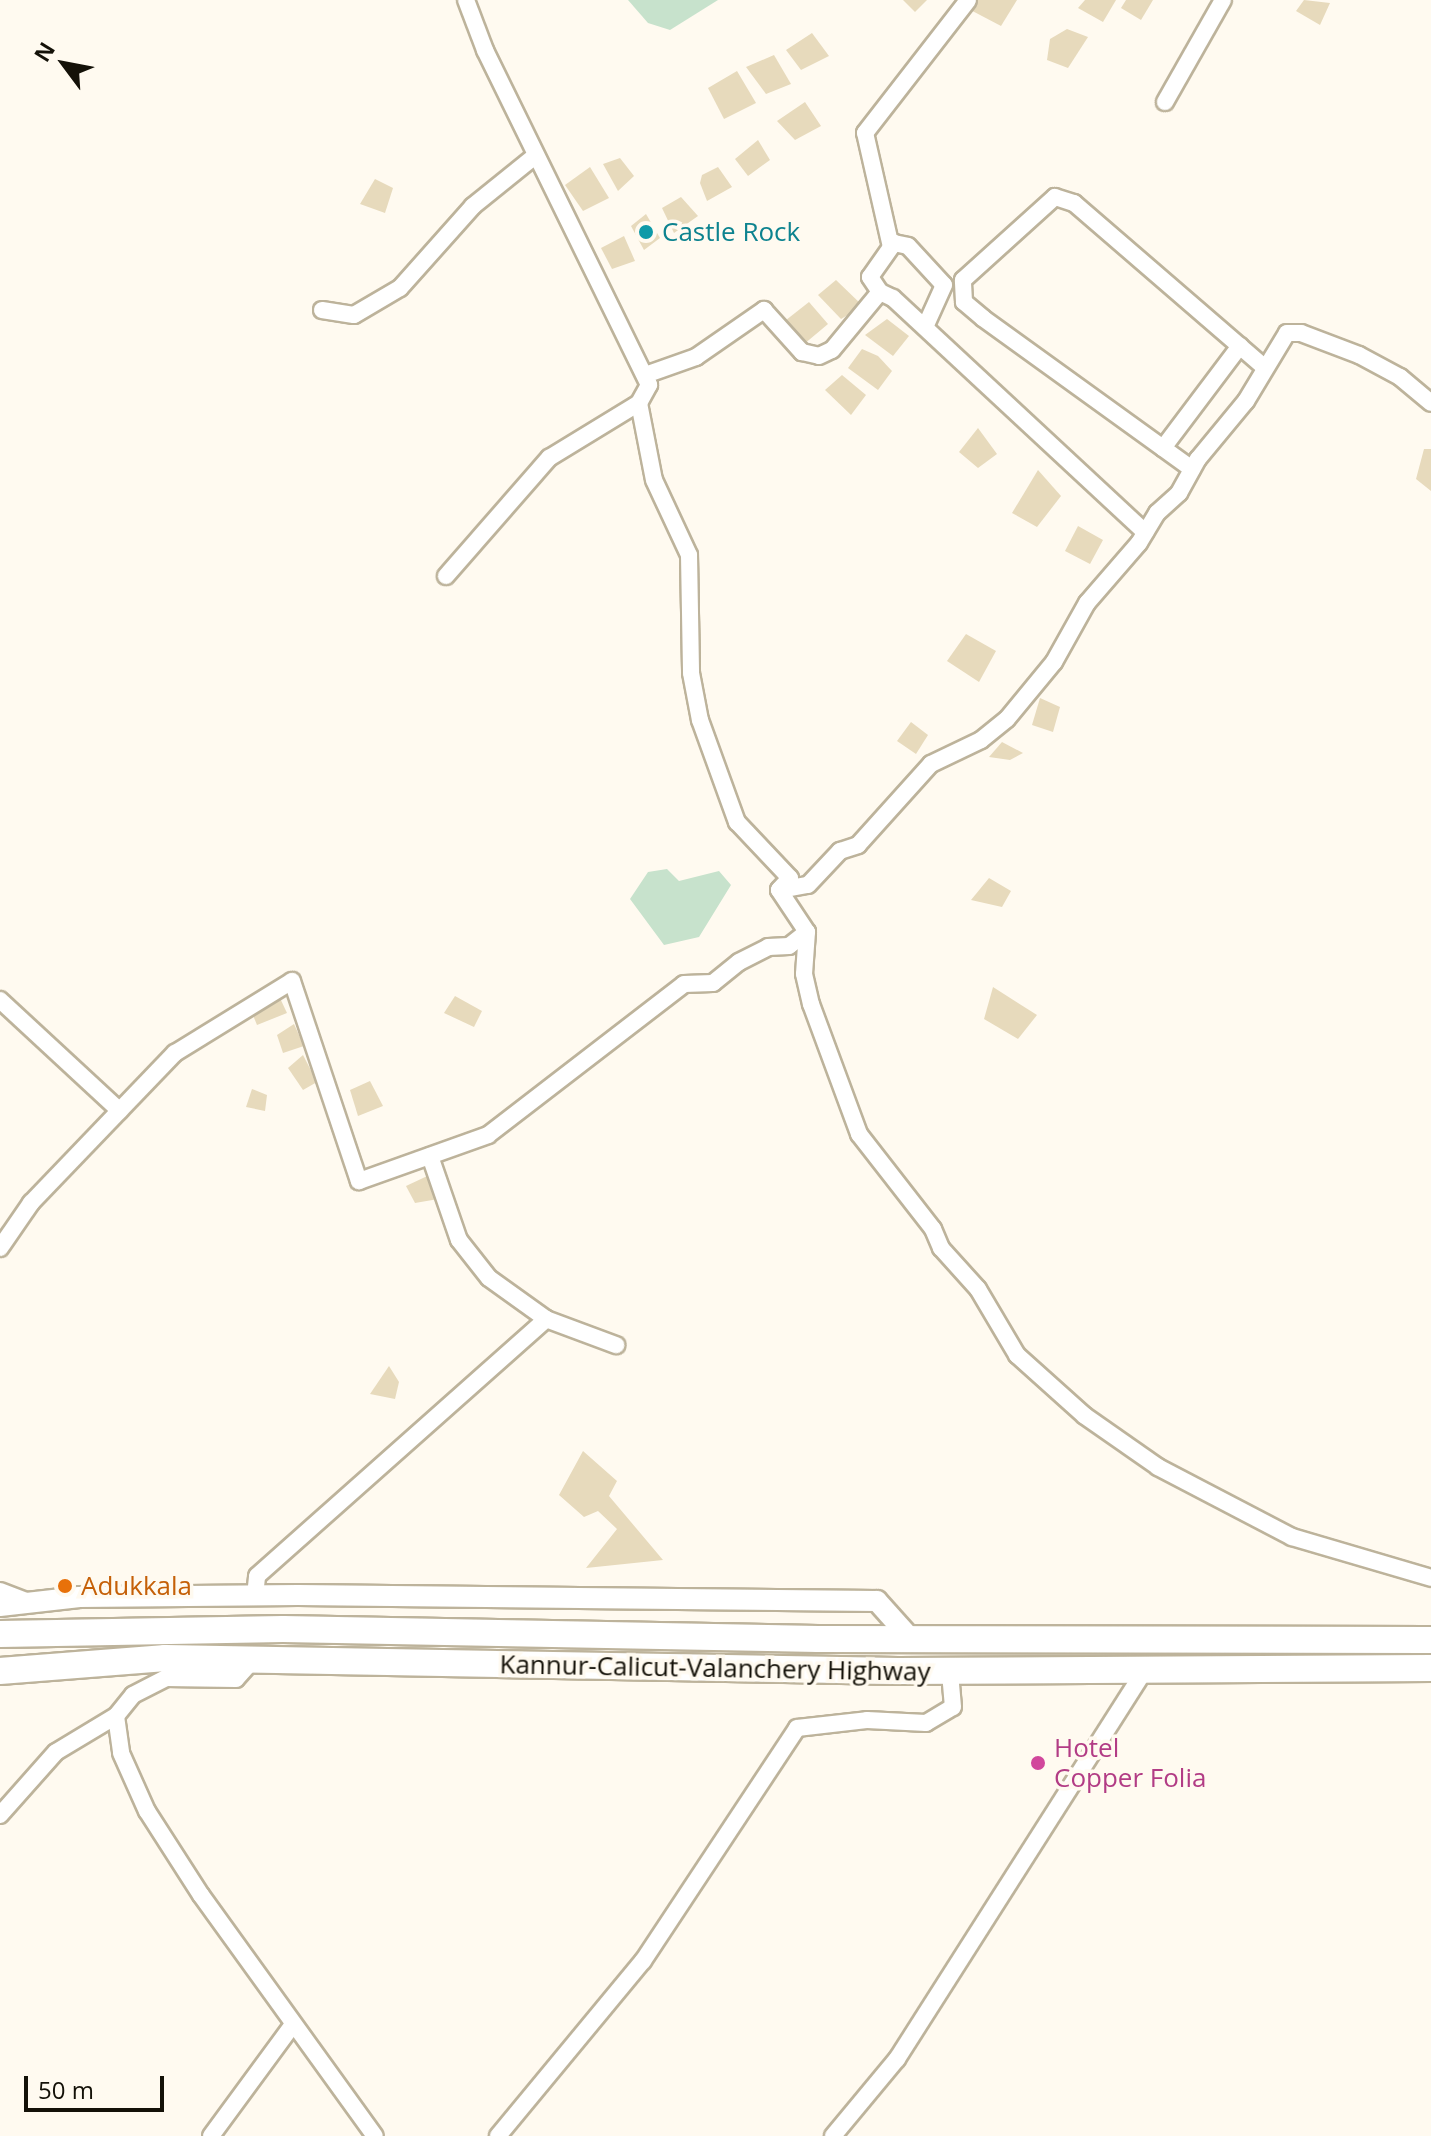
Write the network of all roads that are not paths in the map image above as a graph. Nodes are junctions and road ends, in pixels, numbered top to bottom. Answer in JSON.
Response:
{"nodes":[{"id":1,"x":466,"y":0,"type":"edge"},
{"id":2,"x":968,"y":0,"type":"edge"},
{"id":3,"x":1223,"y":0,"type":"edge"},
{"id":4,"x":1165,"y":102,"type":"dead end"},
{"id":5,"x":535,"y":156,"type":"junction"},
{"id":6,"x":891,"y":247,"type":"junction"},
{"id":7,"x":880,"y":292,"type":"junction"},
{"id":8,"x":322,"y":310,"type":"dead end"},
{"id":9,"x":925,"y":327,"type":"junction"},
{"id":10,"x":1240,"y":346,"type":"junction"},
{"id":11,"x":1264,"y":367,"type":"junction"},
{"id":12,"x":648,"y":374,"type":"junction"},
{"id":13,"x":639,"y":403,"type":"junction"},
{"id":14,"x":1431,"y":403,"type":"edge"},
{"id":15,"x":1163,"y":448,"type":"junction"},
{"id":16,"x":1192,"y":469,"type":"junction"},
{"id":17,"x":1145,"y":532,"type":"junction"},
{"id":18,"x":446,"y":576,"type":"dead end"},
{"id":19,"x":779,"y":890,"type":"junction"},
{"id":20,"x":807,"y":932,"type":"junction"},
{"id":21,"x":0,"y":1000,"type":"edge"},
{"id":22,"x":120,"y":1111,"type":"junction"},
{"id":23,"x":430,"y":1156,"type":"junction"},
{"id":24,"x":0,"y":1248,"type":"edge"},
{"id":25,"x":546,"y":1319,"type":"junction"},
{"id":26,"x":616,"y":1345,"type":"dead end"},
{"id":27,"x":1431,"y":1578,"type":"edge"},
{"id":28,"x":0,"y":1591,"type":"edge"},
{"id":29,"x":255,"y":1596,"type":"junction"},
{"id":30,"x":29,"y":1603,"type":"junction"},
{"id":31,"x":0,"y":1606,"type":"edge"},
{"id":32,"x":0,"y":1634,"type":"edge"},
{"id":33,"x":911,"y":1639,"type":"junction"},
{"id":34,"x":1431,"y":1640,"type":"edge"},
{"id":35,"x":253,"y":1660,"type":"junction"},
{"id":36,"x":1431,"y":1668,"type":"edge"},
{"id":37,"x":1145,"y":1670,"type":"junction"},
{"id":38,"x":0,"y":1671,"type":"edge"},
{"id":39,"x":950,"y":1671,"type":"junction"},
{"id":40,"x":116,"y":1716,"type":"junction"},
{"id":41,"x":0,"y":1815,"type":"edge"},
{"id":42,"x":291,"y":2027,"type":"junction"},
{"id":43,"x":503,"y":2135,"type":"edge"},
{"id":44,"x":211,"y":2136,"type":"edge"},
{"id":45,"x":375,"y":2136,"type":"edge"},
{"id":46,"x":833,"y":2136,"type":"edge"}],
"edges":[{"from":1,"to":5,"type":"street"},
{"from":2,"to":6,"type":"street"},
{"from":3,"to":4,"type":"street"},
{"from":5,"to":8,"type":"street"},
{"from":5,"to":12,"type":"street"},
{"from":6,"to":7,"type":"street"},
{"from":6,"to":9,"type":"street"},
{"from":7,"to":9,"type":"street"},
{"from":7,"to":12,"type":"street"},
{"from":9,"to":17,"type":"street"},
{"from":10,"to":11,"type":"street"},
{"from":10,"to":15,"type":"street"},
{"from":10,"to":15,"type":"street"},
{"from":11,"to":14,"type":"street"},
{"from":11,"to":16,"type":"street"},
{"from":12,"to":13,"type":"street"},
{"from":13,"to":18,"type":"street"},
{"from":13,"to":19,"type":"street"},
{"from":15,"to":16,"type":"street"},
{"from":16,"to":17,"type":"street"},
{"from":17,"to":19,"type":"street"},
{"from":19,"to":20,"type":"street"},
{"from":20,"to":23,"type":"street"},
{"from":20,"to":27,"type":"street"},
{"from":21,"to":22,"type":"street"},
{"from":22,"to":23,"type":"street"},
{"from":22,"to":24,"type":"street"},
{"from":23,"to":25,"type":"street"},
{"from":25,"to":26,"type":"street"},
{"from":25,"to":29,"type":"street"},
{"from":28,"to":30,"type":"street"},
{"from":29,"to":30,"type":"street"},
{"from":29,"to":33,"type":"street"},
{"from":30,"to":31,"type":"street"},
{"from":32,"to":33,"type":"highway","name":"Kannur-Calicut-Valanchery Highway"},
{"from":33,"to":34,"type":"highway","name":"Kannur-Calicut-Valanchery Highway"},
{"from":35,"to":38,"type":"highway","name":"Kannur-Calicut-Valanchery Highway"},
{"from":35,"to":39,"type":"highway","name":"Kannur-Calicut-Valanchery Highway"},
{"from":35,"to":40,"type":"street"},
{"from":36,"to":37,"type":"highway","name":"Kannur-Calicut-Valanchery Highway"},
{"from":37,"to":39,"type":"highway","name":"Kannur-Calicut-Valanchery Highway"},
{"from":37,"to":46,"type":"street"},
{"from":39,"to":43,"type":"street"},
{"from":40,"to":41,"type":"street"},
{"from":40,"to":42,"type":"street"},
{"from":42,"to":44,"type":"street"},
{"from":42,"to":45,"type":"street"}]}
